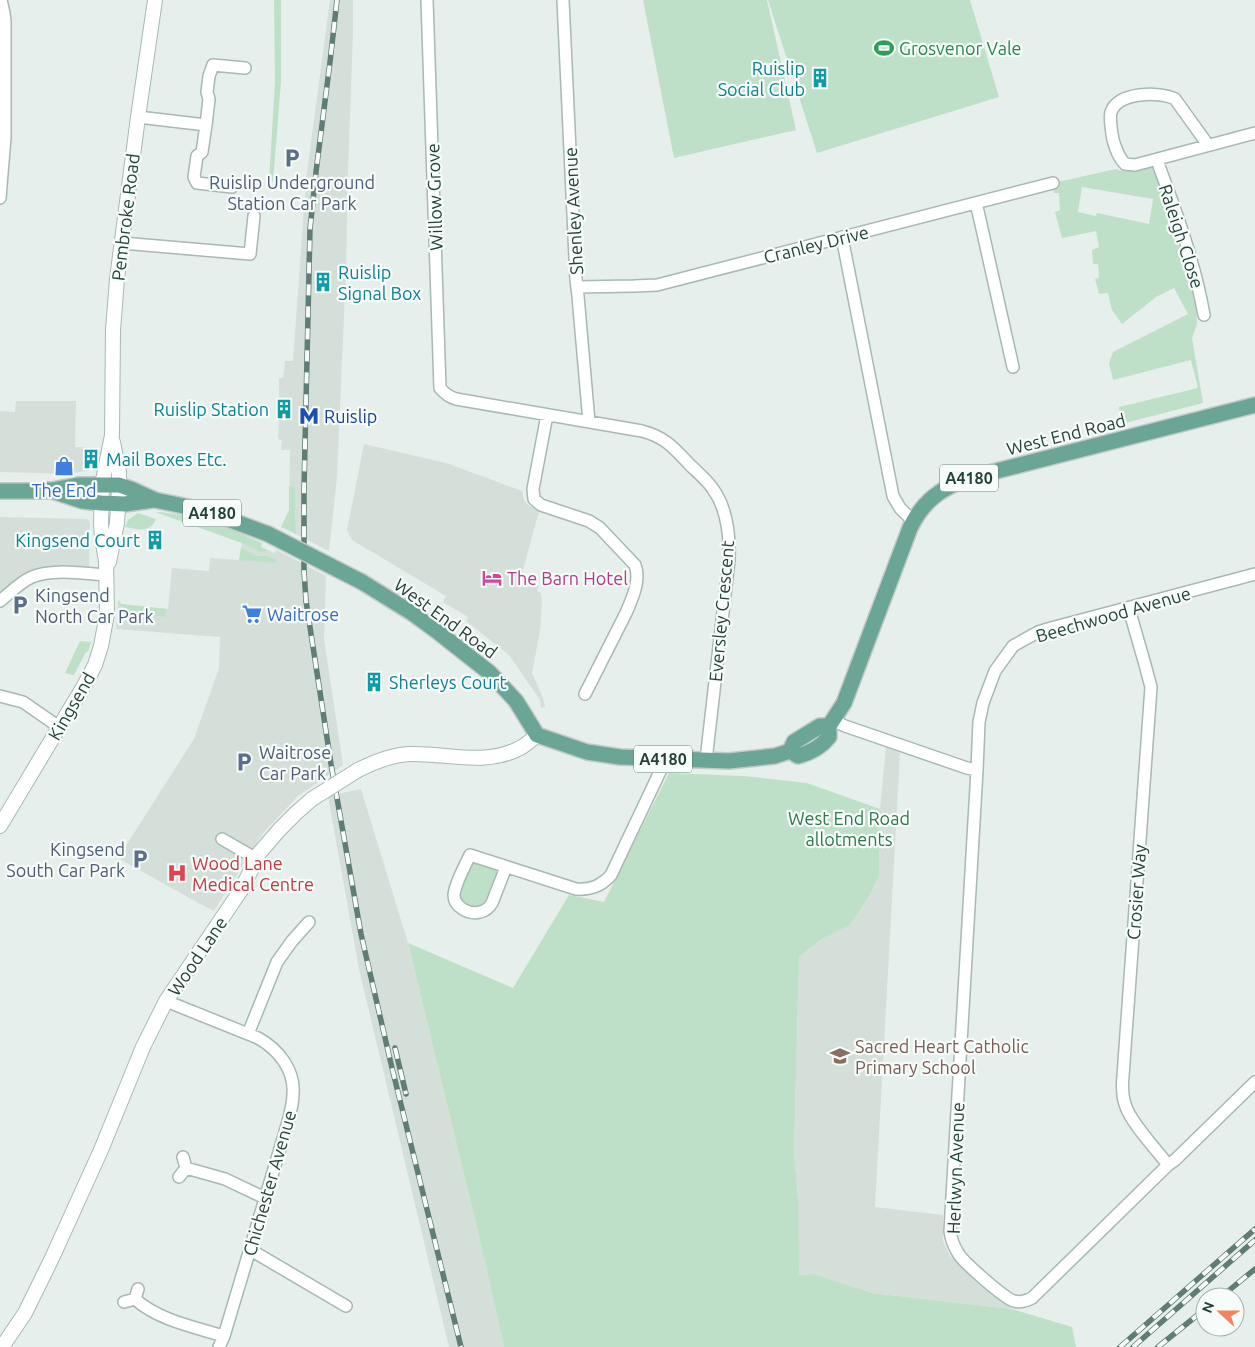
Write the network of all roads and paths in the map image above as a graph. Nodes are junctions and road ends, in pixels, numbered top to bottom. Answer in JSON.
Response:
{"nodes":[{"id":1,"x":1,"y":0,"type":"edge"},
{"id":2,"x":155,"y":0,"type":"edge"},
{"id":3,"x":427,"y":0,"type":"edge"},
{"id":4,"x":563,"y":0,"type":"edge"},
{"id":5,"x":245,"y":68,"type":"dead end"},
{"id":6,"x":138,"y":117,"type":"junction"},
{"id":7,"x":206,"y":125,"type":"junction"},
{"id":8,"x":1255,"y":133,"type":"edge"},
{"id":9,"x":1208,"y":144,"type":"junction"},
{"id":10,"x":1158,"y":159,"type":"junction"},
{"id":11,"x":1053,"y":183,"type":"dead end"},
{"id":12,"x":232,"y":186,"type":"dead end"},
{"id":13,"x":0,"y":198,"type":"edge"},
{"id":14,"x":975,"y":203,"type":"junction"},
{"id":15,"x":254,"y":216,"type":"dead end"},
{"id":16,"x":842,"y":237,"type":"junction"},
{"id":17,"x":122,"y":242,"type":"junction"},
{"id":18,"x":577,"y":287,"type":"junction"},
{"id":19,"x":1204,"y":315,"type":"dead end"},
{"id":20,"x":1013,"y":367,"type":"dead end"},
{"id":21,"x":444,"y":393,"type":"joint"},
{"id":22,"x":1255,"y":405,"type":"edge"},
{"id":23,"x":547,"y":415,"type":"junction"},
{"id":24,"x":589,"y":422,"type":"junction"},
{"id":25,"x":112,"y":435,"type":"junction"},
{"id":26,"x":43,"y":490,"type":"junction"},
{"id":27,"x":0,"y":491,"type":"edge"},
{"id":28,"x":109,"y":492,"type":"junction"},
{"id":29,"x":913,"y":521,"type":"junction"},
{"id":30,"x":1255,"y":574,"type":"edge"},
{"id":31,"x":107,"y":575,"type":"junction"},
{"id":32,"x":0,"y":601,"type":"edge"},
{"id":33,"x":1129,"y":608,"type":"junction"},
{"id":34,"x":585,"y":694,"type":"dead end"},
{"id":35,"x":0,"y":696,"type":"edge"},
{"id":36,"x":831,"y":724,"type":"junction"},
{"id":37,"x":59,"y":726,"type":"junction"},
{"id":38,"x":537,"y":735,"type":"junction"},
{"id":39,"x":666,"y":759,"type":"junction"},
{"id":40,"x":706,"y":760,"type":"junction"},
{"id":41,"x":978,"y":770,"type":"junction"},
{"id":42,"x":0,"y":826,"type":"edge"},
{"id":43,"x":222,"y":839,"type":"dead end"},
{"id":44,"x":256,"y":858,"type":"junction"},
{"id":45,"x":506,"y":867,"type":"junction"},
{"id":46,"x":308,"y":922,"type":"dead end"},
{"id":47,"x":166,"y":1001,"type":"junction"},
{"id":48,"x":248,"y":1034,"type":"junction"},
{"id":49,"x":1255,"y":1082,"type":"edge"},
{"id":50,"x":1168,"y":1165,"type":"junction"},
{"id":51,"x":183,"y":1167,"type":"dead end"},
{"id":52,"x":265,"y":1198,"type":"junction"},
{"id":53,"x":249,"y":1249,"type":"junction"},
{"id":54,"x":132,"y":1296,"type":"dead end"},
{"id":55,"x":346,"y":1306,"type":"dead end"},
{"id":56,"x":222,"y":1342,"type":"edge"},
{"id":57,"x":2,"y":1347,"type":"edge"}],
"edges":[{"from":1,"to":13,"type":"street"},
{"from":2,"to":6,"type":"street","name":"Pembroke Road"},
{"from":3,"to":21,"type":"street","name":"Willow Grove"},
{"from":4,"to":18,"type":"street","name":"Shenley Avenue"},
{"from":5,"to":7,"type":"street"},
{"from":6,"to":7,"type":"street"},
{"from":6,"to":17,"type":"street","name":"Pembroke Road"},
{"from":7,"to":12,"type":"street"},
{"from":8,"to":9,"type":"street"},
{"from":9,"to":10,"type":"street"},
{"from":9,"to":10,"type":"street"},
{"from":10,"to":19,"type":"street","name":"Raleigh Close"},
{"from":11,"to":14,"type":"street","name":"Cranley Drive"},
{"from":14,"to":16,"type":"street","name":"Cranley Drive"},
{"from":14,"to":20,"type":"street"},
{"from":15,"to":17,"type":"street"},
{"from":16,"to":18,"type":"street","name":"Cranley Drive"},
{"from":16,"to":29,"type":"street"},
{"from":17,"to":25,"type":"street","name":"Pembroke Road"},
{"from":18,"to":24,"type":"street","name":"Shenley Avenue"},
{"from":21,"to":23,"type":"street","name":"Eversley Crescent"},
{"from":22,"to":29,"type":"main road","name":"West End Road","number":"A4180"},
{"from":23,"to":24,"type":"street","name":"Eversley Crescent"},
{"from":23,"to":34,"type":"street"},
{"from":24,"to":40,"type":"street","name":"Eversley Crescent"},
{"from":25,"to":28,"type":"street","name":"Pembroke Road"},
{"from":25,"to":28,"type":"street","name":"Pembroke Road"},
{"from":26,"to":27,"type":"main road","number":"A4180"},
{"from":26,"to":28,"type":"main road"},
{"from":26,"to":28,"type":"main road","number":"A4180"},
{"from":28,"to":31,"type":"street","name":"Kingsend"},
{"from":28,"to":38,"type":"main road","name":"West End Road","number":"A4180","bridge":true},
{"from":29,"to":36,"type":"main road","name":"West End Road","number":"A4180"},
{"from":30,"to":33,"type":"street","name":"Beechwood Avenue"},
{"from":31,"to":32,"type":"street"},
{"from":31,"to":37,"type":"street","name":"Kingsend"},
{"from":33,"to":41,"type":"street","name":"Beechwood Avenue"},
{"from":33,"to":50,"type":"street","name":"Crosier Way"},
{"from":35,"to":37,"type":"street"},
{"from":36,"to":40,"type":"main road","number":"A4180"},
{"from":36,"to":41,"type":"street"},
{"from":37,"to":42,"type":"street","name":"Kingsend"},
{"from":38,"to":39,"type":"main road","number":"A4180"},
{"from":38,"to":44,"type":"street","name":"Wood Lane","bridge":true},
{"from":39,"to":40,"type":"main road","number":"A4180"},
{"from":39,"to":45,"type":"street"},
{"from":41,"to":50,"type":"street","name":"Herlwyn Avenue"},
{"from":43,"to":44,"type":"street"},
{"from":44,"to":47,"type":"street","name":"Wood Lane"},
{"from":45,"to":45,"type":"street"},
{"from":46,"to":48,"type":"street"},
{"from":47,"to":48,"type":"street","name":"Chichester Avenue"},
{"from":47,"to":57,"type":"street","name":"Wood Lane"},
{"from":48,"to":52,"type":"street","name":"Chichester Avenue"},
{"from":49,"to":50,"type":"street","name":"Herlwyn Avenue"},
{"from":51,"to":52,"type":"street"},
{"from":52,"to":53,"type":"street","name":"Chichester Avenue"},
{"from":53,"to":55,"type":"street"},
{"from":53,"to":56,"type":"street","name":"Chichester Avenue"},
{"from":54,"to":56,"type":"street"}]}
